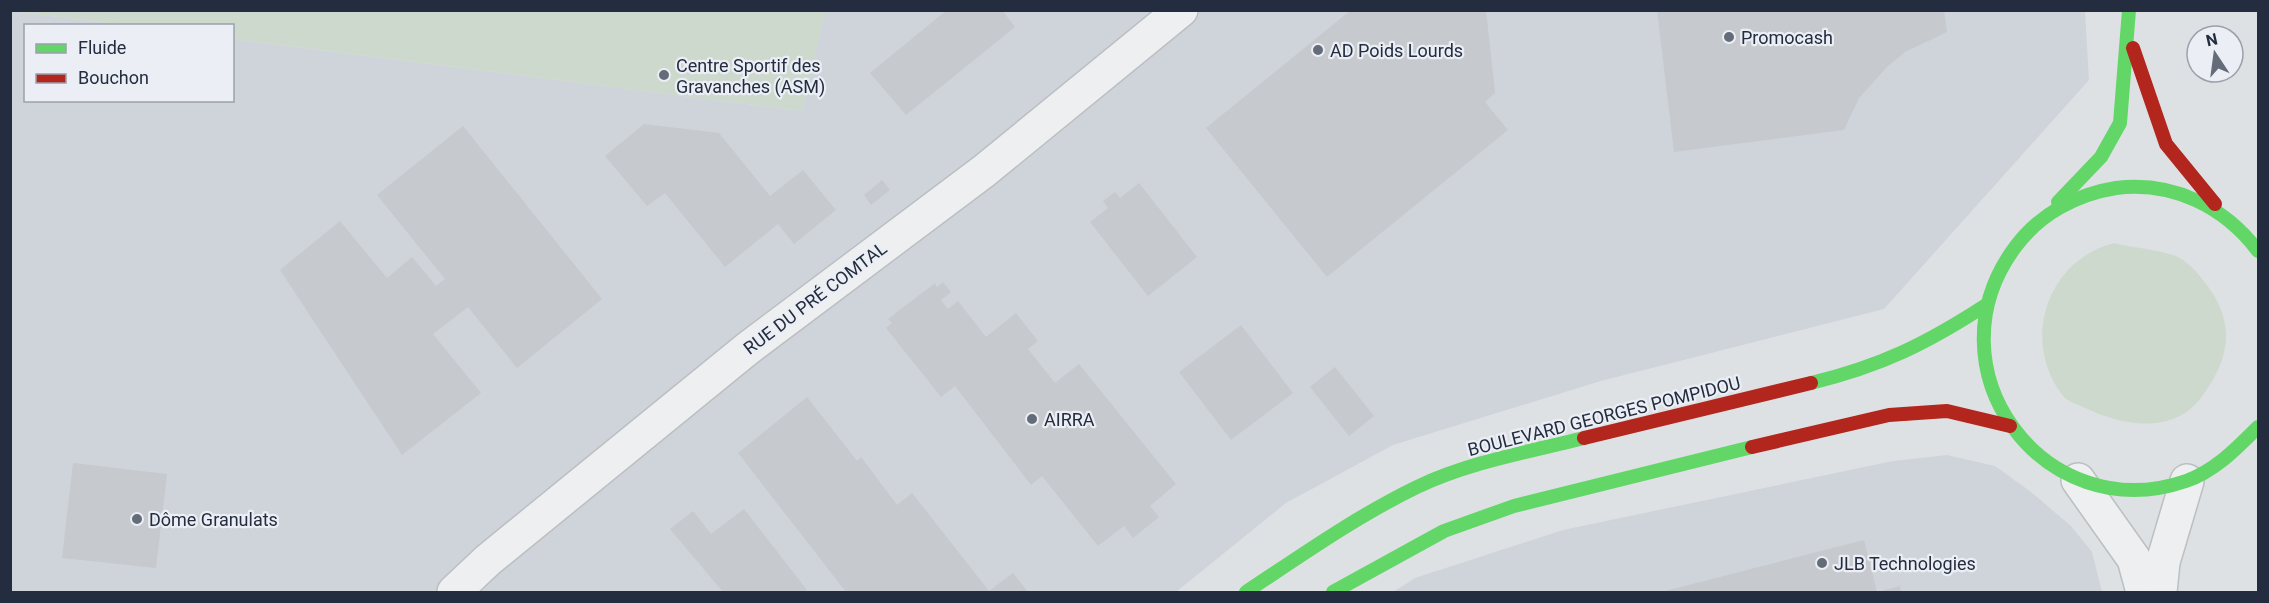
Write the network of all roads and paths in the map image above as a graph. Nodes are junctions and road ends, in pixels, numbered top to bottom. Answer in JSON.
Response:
{"nodes":[{"id":1,"x":1181,"y":10,"type":"edge"},
{"id":2,"x":2129,"y":10,"type":"edge"},
{"id":3,"x":2128,"y":32,"type":"junction"},
{"id":4,"x":2222,"y":213,"type":"junction"},
{"id":5,"x":2047,"y":214,"type":"junction"},
{"id":6,"x":2259,"y":250,"type":"edge"},
{"id":7,"x":1986,"y":305,"type":"junction"},
{"id":8,"x":2010,"y":426,"type":"junction"},
{"id":9,"x":2259,"y":427,"type":"edge"},
{"id":10,"x":2078,"y":480,"type":"junction"},
{"id":11,"x":2187,"y":482,"type":"junction"},
{"id":12,"x":454,"y":592,"type":"edge"},
{"id":13,"x":1246,"y":592,"type":"edge"},
{"id":14,"x":1333,"y":592,"type":"edge"},
{"id":15,"x":2143,"y":592,"type":"edge"},
{"id":16,"x":2160,"y":592,"type":"edge"}],
"edges":[{"from":1,"to":12,"type":"street","name":"RUE DU PRÉ COMTAL"},
{"from":2,"to":3,"type":"main road"},
{"from":3,"to":4,"type":"main road"},
{"from":3,"to":5,"type":"main road"},
{"from":4,"to":5,"type":"main road"},
{"from":4,"to":6,"type":"main road"},
{"from":5,"to":7,"type":"main road"},
{"from":7,"to":8,"type":"main road"},
{"from":7,"to":13,"type":"main road","name":"BOULEVARD GEORGES POMPIDOU"},
{"from":8,"to":10,"type":"main road"},
{"from":8,"to":14,"type":"main road"},
{"from":9,"to":11,"type":"main road"},
{"from":10,"to":11,"type":"main road"},
{"from":10,"to":15,"type":"street"},
{"from":11,"to":16,"type":"street"}]}
